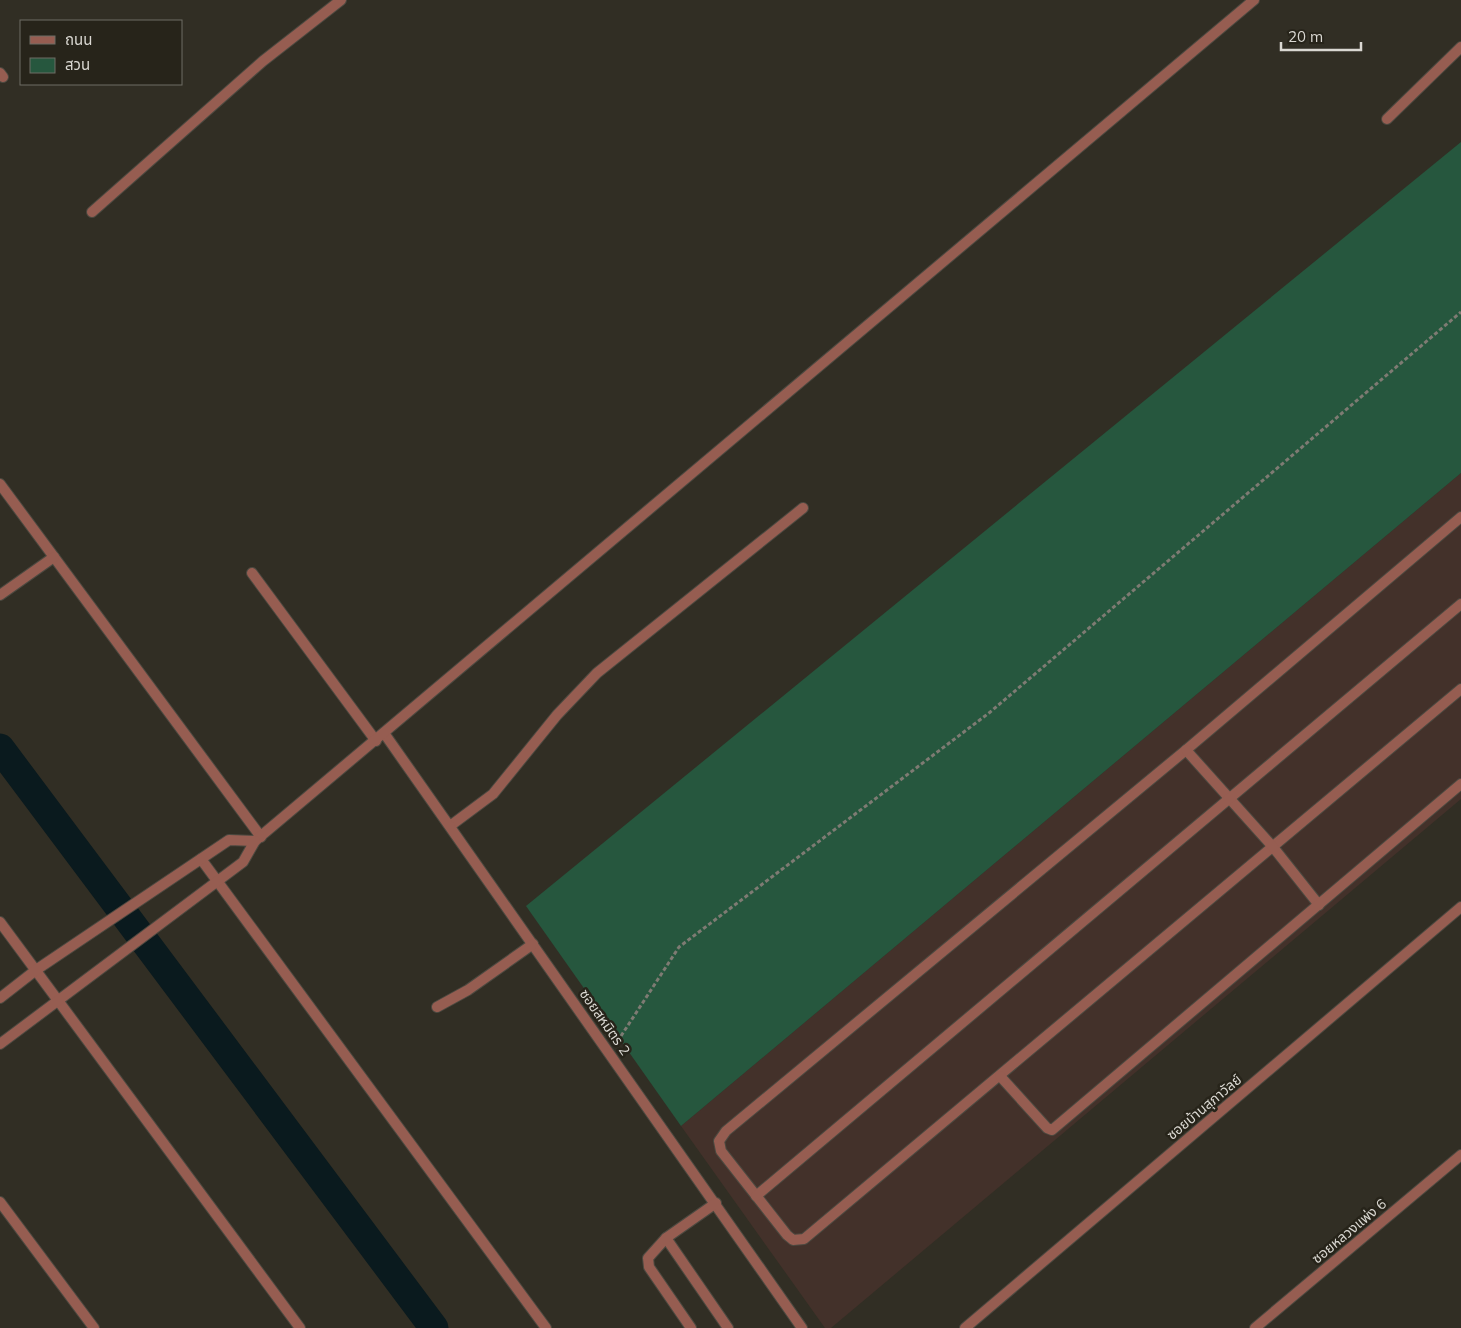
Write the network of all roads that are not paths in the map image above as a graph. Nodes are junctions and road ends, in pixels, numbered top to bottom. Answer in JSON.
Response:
{"nodes":[{"id":1,"x":341,"y":0,"type":"edge"},
{"id":2,"x":1254,"y":0,"type":"edge"},
{"id":3,"x":1461,"y":46,"type":"edge"},
{"id":4,"x":1387,"y":119,"type":"dead end"},
{"id":5,"x":92,"y":212,"type":"dead end"},
{"id":6,"x":0,"y":484,"type":"edge"},
{"id":7,"x":803,"y":508,"type":"dead end"},
{"id":8,"x":1461,"y":517,"type":"edge"},
{"id":9,"x":54,"y":557,"type":"junction"},
{"id":10,"x":252,"y":573,"type":"dead end"},
{"id":11,"x":0,"y":595,"type":"edge"},
{"id":12,"x":1461,"y":604,"type":"edge"},
{"id":13,"x":1461,"y":689,"type":"edge"},
{"id":14,"x":384,"y":733,"type":"junction"},
{"id":15,"x":376,"y":741,"type":"junction"},
{"id":16,"x":1186,"y":750,"type":"junction"},
{"id":17,"x":1461,"y":784,"type":"edge"},
{"id":18,"x":1230,"y":799,"type":"junction"},
{"id":19,"x":450,"y":826,"type":"junction"},
{"id":20,"x":258,"y":839,"type":"junction"},
{"id":21,"x":1273,"y":847,"type":"junction"},
{"id":22,"x":202,"y":859,"type":"junction"},
{"id":23,"x":216,"y":881,"type":"junction"},
{"id":24,"x":1319,"y":905,"type":"junction"},
{"id":25,"x":1461,"y":907,"type":"edge"},
{"id":26,"x":0,"y":922,"type":"edge"},
{"id":27,"x":533,"y":944,"type":"junction"},
{"id":28,"x":36,"y":970,"type":"junction"},
{"id":29,"x":0,"y":998,"type":"edge"},
{"id":30,"x":56,"y":1000,"type":"junction"},
{"id":31,"x":436,"y":1007,"type":"dead end"},
{"id":32,"x":0,"y":1044,"type":"edge"},
{"id":33,"x":1000,"y":1076,"type":"junction"},
{"id":34,"x":1461,"y":1155,"type":"edge"},
{"id":35,"x":756,"y":1196,"type":"junction"},
{"id":36,"x":0,"y":1202,"type":"edge"},
{"id":37,"x":716,"y":1203,"type":"junction"},
{"id":38,"x":666,"y":1238,"type":"junction"},
{"id":39,"x":94,"y":1328,"type":"edge"},
{"id":40,"x":300,"y":1328,"type":"edge"},
{"id":41,"x":546,"y":1328,"type":"edge"},
{"id":42,"x":691,"y":1328,"type":"edge"},
{"id":43,"x":728,"y":1328,"type":"edge"},
{"id":44,"x":802,"y":1328,"type":"edge"},
{"id":45,"x":965,"y":1328,"type":"edge"},
{"id":46,"x":1255,"y":1328,"type":"edge"}],
"edges":[{"from":1,"to":5,"type":"street"},
{"from":2,"to":14,"type":"street"},
{"from":3,"to":4,"type":"street"},
{"from":6,"to":9,"type":"street"},
{"from":7,"to":19,"type":"street"},
{"from":8,"to":16,"type":"street"},
{"from":9,"to":11,"type":"street"},
{"from":9,"to":20,"type":"street"},
{"from":10,"to":15,"type":"street"},
{"from":12,"to":18,"type":"street"},
{"from":13,"to":21,"type":"street"},
{"from":14,"to":15,"type":"street"},
{"from":14,"to":19,"type":"street","name":"ซอยสหมิตร 2"},
{"from":15,"to":20,"type":"street"},
{"from":16,"to":18,"type":"street"},
{"from":16,"to":35,"type":"street"},
{"from":17,"to":24,"type":"street"},
{"from":18,"to":21,"type":"street"},
{"from":18,"to":35,"type":"street"},
{"from":19,"to":27,"type":"street","name":"ซอยสหมิตร 2"},
{"from":20,"to":22,"type":"street"},
{"from":20,"to":23,"type":"street"},
{"from":21,"to":24,"type":"street"},
{"from":21,"to":33,"type":"street"},
{"from":22,"to":23,"type":"street"},
{"from":22,"to":28,"type":"street"},
{"from":23,"to":30,"type":"street"},
{"from":23,"to":41,"type":"street"},
{"from":24,"to":33,"type":"street"},
{"from":25,"to":45,"type":"street","name":"ซอยบ้านสุภาวัลย์"},
{"from":26,"to":28,"type":"street"},
{"from":27,"to":31,"type":"street"},
{"from":27,"to":37,"type":"street","name":"ซอยสหมิตร 2"},
{"from":28,"to":29,"type":"street"},
{"from":28,"to":30,"type":"street"},
{"from":30,"to":32,"type":"street"},
{"from":30,"to":40,"type":"street"},
{"from":33,"to":35,"type":"street"},
{"from":34,"to":46,"type":"street","name":"ซอยหลวงแพ่ง 6"},
{"from":36,"to":39,"type":"street"},
{"from":37,"to":38,"type":"street"},
{"from":37,"to":44,"type":"street","name":"ซอยสหมิตร 2"},
{"from":38,"to":42,"type":"street"},
{"from":38,"to":43,"type":"street"}]}
